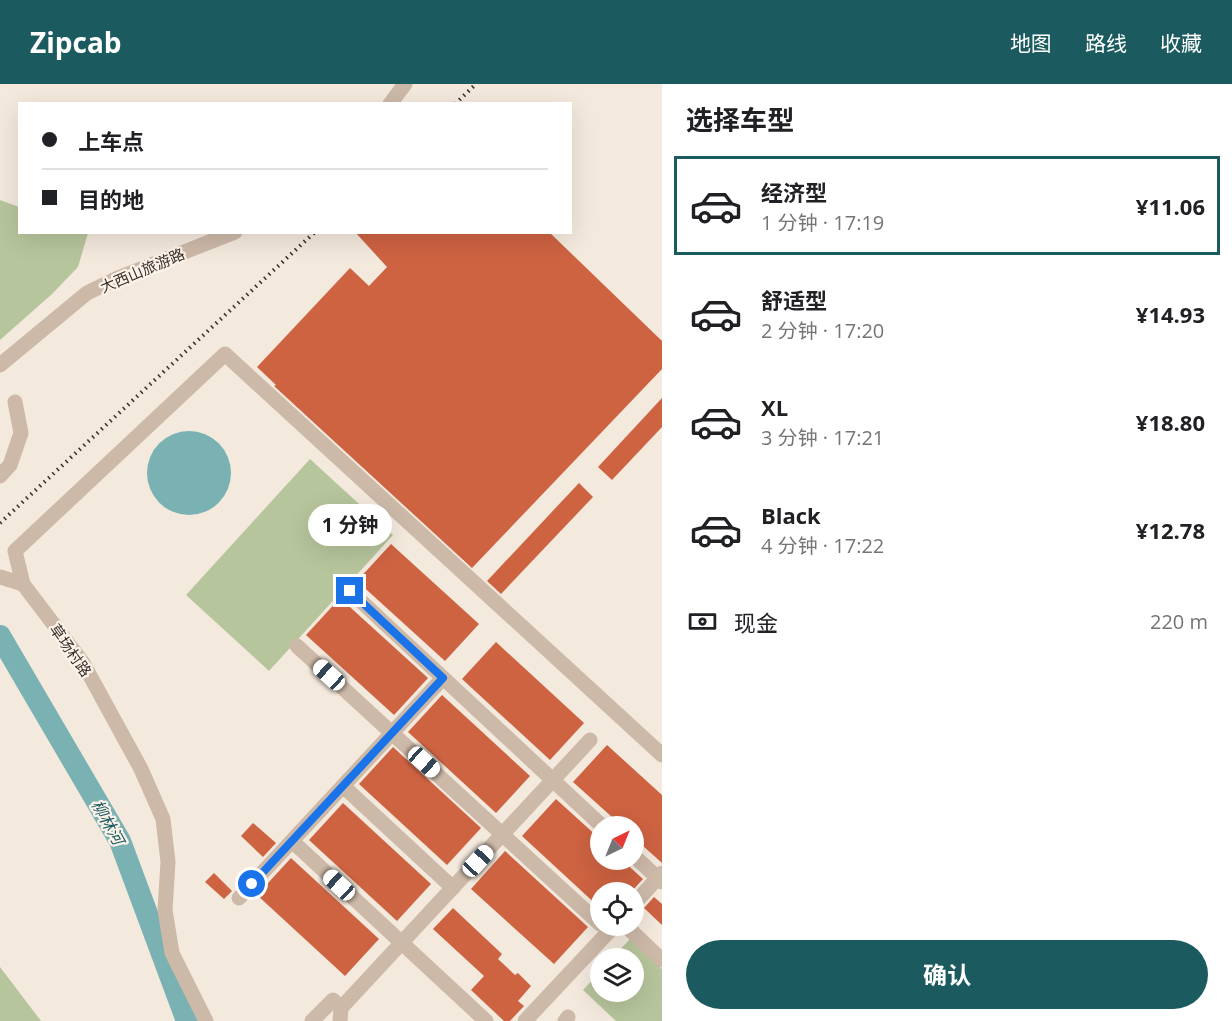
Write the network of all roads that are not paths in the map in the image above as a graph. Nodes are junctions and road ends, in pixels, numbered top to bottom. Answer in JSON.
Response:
{"nodes":[{"id":1,"x":404,"y":84,"type":"edge"},
{"id":2,"x":391,"y":102,"type":"edge"},
{"id":3,"x":230,"y":234,"type":"edge"},
{"id":4,"x":0,"y":365,"type":"edge"},
{"id":5,"x":15,"y":402,"type":"dead end"},
{"id":6,"x":0,"y":476,"type":"edge"},
{"id":7,"x":0,"y":577,"type":"edge"},
{"id":8,"x":24,"y":584,"type":"junction"},
{"id":9,"x":350,"y":591,"type":"dead end"},
{"id":10,"x":297,"y":646,"type":"dead end"},
{"id":11,"x":443,"y":678,"type":"junction"},
{"id":12,"x":392,"y":733,"type":"junction"},
{"id":13,"x":590,"y":740,"type":"dead end"},
{"id":14,"x":662,"y":755,"type":"edge"},
{"id":15,"x":553,"y":781,"type":"junction"},
{"id":16,"x":343,"y":786,"type":"junction"},
{"id":17,"x":591,"y":816,"type":"edge"},
{"id":18,"x":503,"y":834,"type":"junction"},
{"id":19,"x":292,"y":841,"type":"junction"},
{"id":20,"x":644,"y":864,"type":"edge"},
{"id":21,"x":660,"y":878,"type":"edge"},
{"id":22,"x":453,"y":888,"type":"junction"},
{"id":23,"x":644,"y":894,"type":"edge"},
{"id":24,"x":239,"y":898,"type":"dead end"},
{"id":25,"x":590,"y":913,"type":"edge"},
{"id":26,"x":598,"y":936,"type":"edge"},
{"id":27,"x":637,"y":936,"type":"edge"},
{"id":28,"x":402,"y":943,"type":"junction"},
{"id":29,"x":662,"y":960,"type":"edge"},
{"id":30,"x":341,"y":1015,"type":"edge"},
{"id":31,"x":206,"y":1021,"type":"edge"},
{"id":32,"x":312,"y":1021,"type":"edge"},
{"id":33,"x":486,"y":1021,"type":"edge"},
{"id":34,"x":525,"y":1021,"type":"edge"}],
"edges":[{"from":1,"to":2,"type":"street"},
{"from":3,"to":4,"type":"street","name":"大西山旅游路"},
{"from":5,"to":6,"type":"street"},
{"from":7,"to":8,"type":"street"},
{"from":8,"to":14,"type":"street","name":"草场村路"},
{"from":8,"to":31,"type":"street","name":"草场村路"},
{"from":9,"to":11,"type":"street"},
{"from":10,"to":12,"type":"street"},
{"from":11,"to":12,"type":"street"},
{"from":11,"to":15,"type":"street"},
{"from":12,"to":16,"type":"street"},
{"from":12,"to":18,"type":"street"},
{"from":13,"to":15,"type":"street"},
{"from":15,"to":17,"type":"street"},
{"from":15,"to":18,"type":"street"},
{"from":16,"to":19,"type":"street"},
{"from":16,"to":22,"type":"street"},
{"from":18,"to":22,"type":"street"},
{"from":18,"to":25,"type":"street"},
{"from":19,"to":24,"type":"street"},
{"from":19,"to":28,"type":"street"},
{"from":20,"to":21,"type":"street"},
{"from":21,"to":23,"type":"street"},
{"from":22,"to":28,"type":"street"},
{"from":26,"to":34,"type":"street"},
{"from":27,"to":29,"type":"street"},
{"from":28,"to":30,"type":"street"},
{"from":28,"to":33,"type":"street"},
{"from":30,"to":32,"type":"street"}]}
